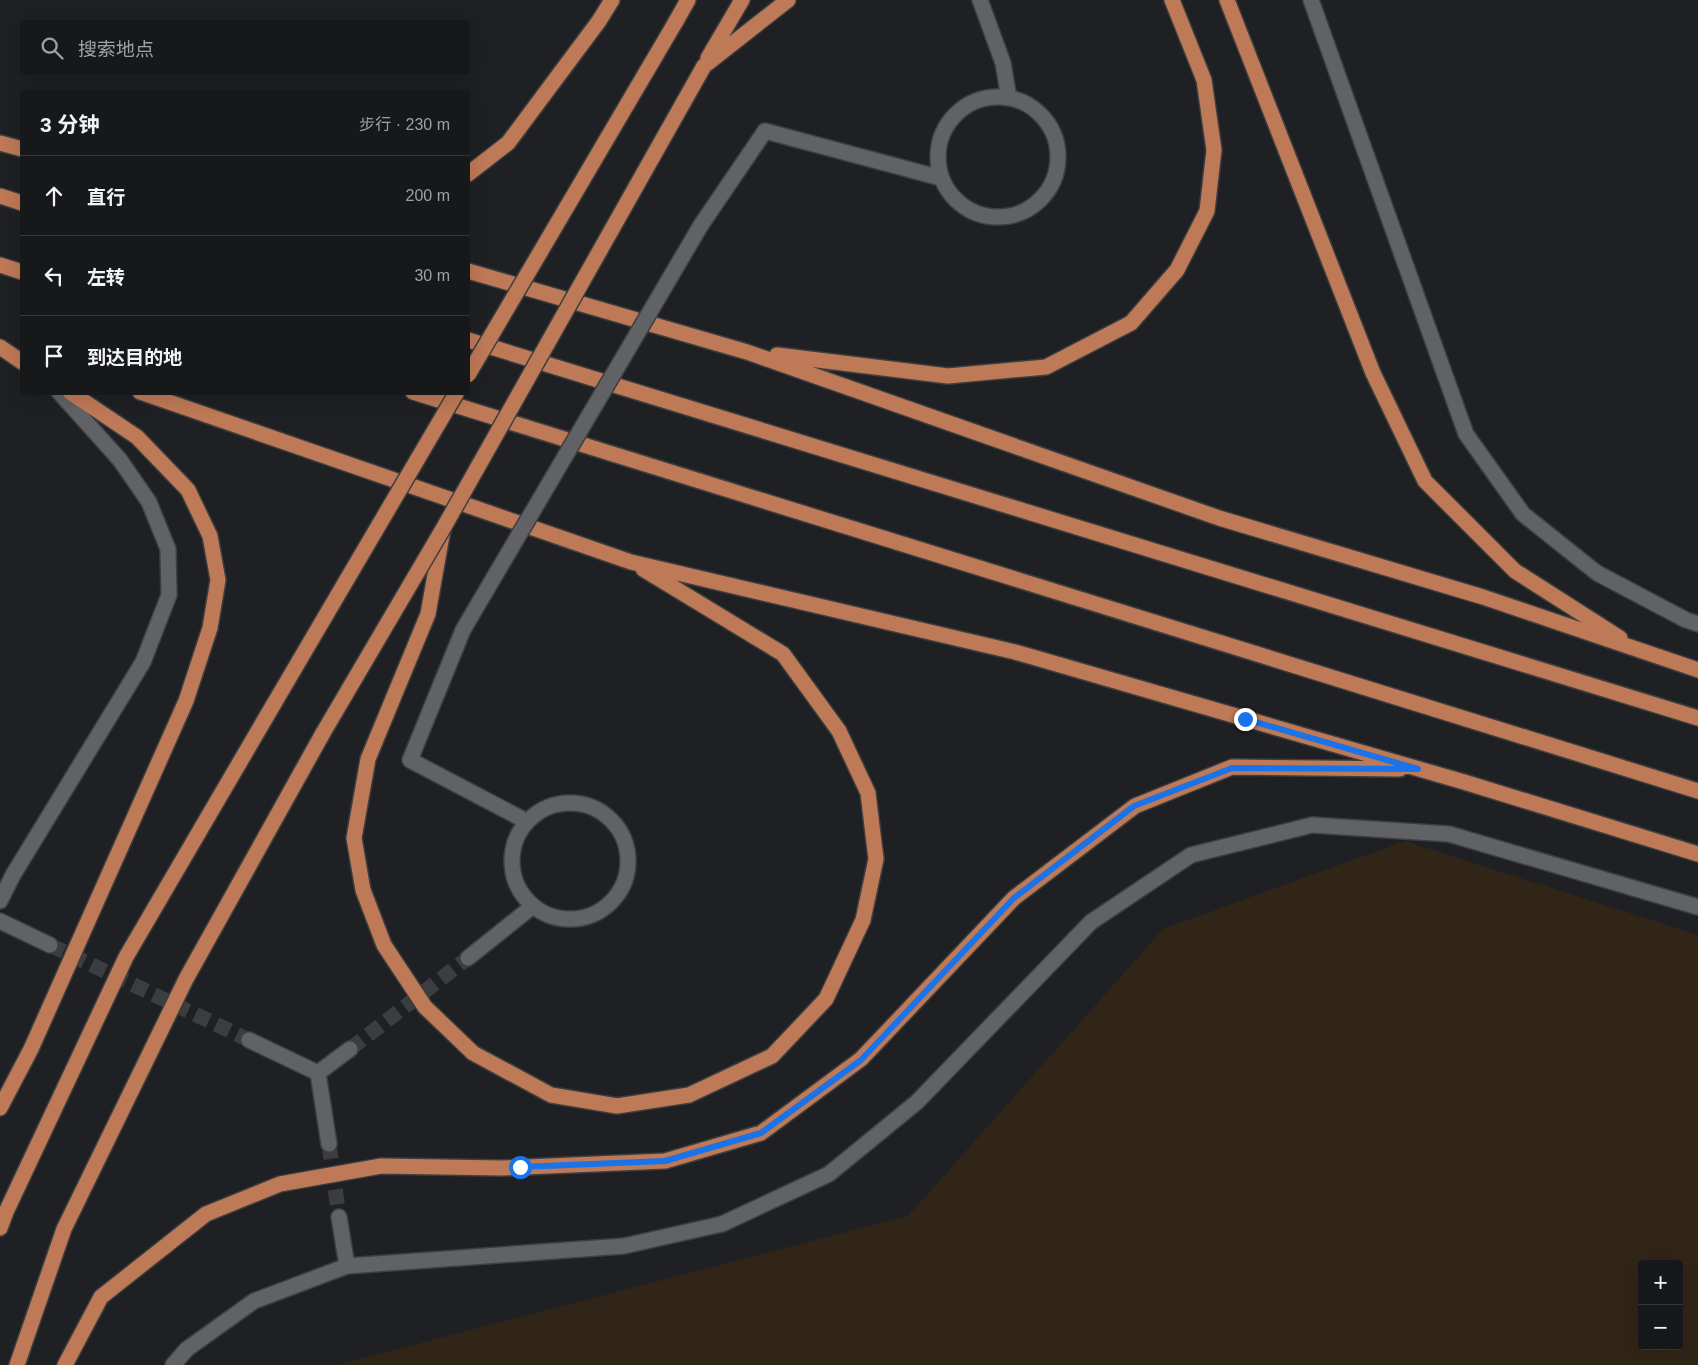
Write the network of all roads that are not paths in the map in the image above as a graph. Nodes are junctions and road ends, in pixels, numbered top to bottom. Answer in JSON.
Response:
{"nodes":[{"id":1,"x":612,"y":0,"type":"edge"},
{"id":2,"x":688,"y":0,"type":"edge"},
{"id":3,"x":742,"y":0,"type":"edge"},
{"id":4,"x":788,"y":0,"type":"edge"},
{"id":5,"x":980,"y":0,"type":"edge"},
{"id":6,"x":1172,"y":0,"type":"edge"},
{"id":7,"x":1227,"y":0,"type":"edge"},
{"id":8,"x":1311,"y":0,"type":"edge"},
{"id":9,"x":704,"y":66,"type":"junction"},
{"id":10,"x":1009,"y":98,"type":"junction"},
{"id":11,"x":0,"y":143,"type":"edge"},
{"id":12,"x":20,"y":148,"type":"edge"},
{"id":13,"x":470,"y":172,"type":"edge"},
{"id":14,"x":941,"y":178,"type":"junction"},
{"id":15,"x":0,"y":196,"type":"edge"},
{"id":16,"x":20,"y":202,"type":"edge"},
{"id":17,"x":0,"y":264,"type":"edge"},
{"id":18,"x":20,"y":271,"type":"edge"},
{"id":19,"x":470,"y":272,"type":"edge"},
{"id":20,"x":470,"y":341,"type":"edge"},
{"id":21,"x":0,"y":346,"type":"edge"},
{"id":22,"x":20,"y":352,"type":"edge"},
{"id":23,"x":747,"y":352,"type":"junction"},
{"id":24,"x":20,"y":361,"type":"edge"},
{"id":25,"x":470,"y":372,"type":"edge"},
{"id":26,"x":62,"y":395,"type":"edge"},
{"id":27,"x":74,"y":395,"type":"edge"},
{"id":28,"x":149,"y":395,"type":"edge"},
{"id":29,"x":423,"y":395,"type":"edge"},
{"id":30,"x":455,"y":395,"type":"edge"},
{"id":31,"x":444,"y":527,"type":"junction"},
{"id":32,"x":631,"y":562,"type":"junction"},
{"id":33,"x":1698,"y":624,"type":"edge"},
{"id":34,"x":1640,"y":652,"type":"junction"},
{"id":35,"x":1698,"y":670,"type":"edge"},
{"id":36,"x":1698,"y":718,"type":"edge"},
{"id":37,"x":1418,"y":769,"type":"junction"},
{"id":38,"x":1698,"y":791,"type":"edge"},
{"id":39,"x":526,"y":821,"type":"junction"},
{"id":40,"x":1698,"y":854,"type":"edge"},
{"id":41,"x":0,"y":901,"type":"edge"},
{"id":42,"x":533,"y":906,"type":"junction"},
{"id":43,"x":1698,"y":908,"type":"edge"},
{"id":44,"x":0,"y":921,"type":"edge"},
{"id":45,"x":50,"y":945,"type":"tunnel mouth"},
{"id":46,"x":468,"y":958,"type":"tunnel mouth"},
{"id":47,"x":249,"y":1040,"type":"tunnel mouth"},
{"id":48,"x":350,"y":1049,"type":"tunnel mouth"},
{"id":49,"x":318,"y":1073,"type":"junction"},
{"id":50,"x":0,"y":1108,"type":"edge"},
{"id":51,"x":329,"y":1144,"type":"tunnel mouth"},
{"id":52,"x":339,"y":1217,"type":"tunnel mouth"},
{"id":53,"x":0,"y":1228,"type":"edge"},
{"id":54,"x":347,"y":1266,"type":"junction"},
{"id":55,"x":17,"y":1365,"type":"edge"},
{"id":56,"x":65,"y":1365,"type":"edge"},
{"id":57,"x":173,"y":1365,"type":"edge"}],
"edges":[{"from":1,"to":13,"type":"main road"},
{"from":2,"to":25,"type":"main road","bridge":true},
{"from":3,"to":9,"type":"main road"},
{"from":4,"to":9,"type":"main road"},
{"from":5,"to":10,"type":"street"},
{"from":6,"to":23,"type":"main road"},
{"from":7,"to":34,"type":"main road"},
{"from":8,"to":33,"type":"street"},
{"from":9,"to":31,"type":"main road","bridge":true},
{"from":10,"to":14,"type":"street"},
{"from":10,"to":14,"type":"street"},
{"from":11,"to":12,"type":"main road"},
{"from":14,"to":39,"type":"street","bridge":true},
{"from":15,"to":16,"type":"main road"},
{"from":17,"to":18,"type":"main road"},
{"from":19,"to":23,"type":"main road"},
{"from":20,"to":36,"type":"main road"},
{"from":21,"to":22,"type":"main road"},
{"from":21,"to":24,"type":"main road"},
{"from":23,"to":34,"type":"main road"},
{"from":26,"to":41,"type":"street"},
{"from":27,"to":50,"type":"main road"},
{"from":28,"to":32,"type":"main road"},
{"from":29,"to":38,"type":"main road"},
{"from":30,"to":53,"type":"main road","bridge":true},
{"from":31,"to":32,"type":"main road"},
{"from":31,"to":55,"type":"main road","bridge":true},
{"from":32,"to":37,"type":"main road"},
{"from":34,"to":35,"type":"main road"},
{"from":37,"to":40,"type":"main road"},
{"from":37,"to":56,"type":"main road"},
{"from":39,"to":42,"type":"street"},
{"from":39,"to":42,"type":"street"},
{"from":42,"to":46,"type":"street"},
{"from":43,"to":54,"type":"street"},
{"from":44,"to":45,"type":"street"},
{"from":47,"to":49,"type":"street"},
{"from":48,"to":49,"type":"street"},
{"from":49,"to":51,"type":"street"},
{"from":52,"to":54,"type":"street"},
{"from":54,"to":57,"type":"street"}]}
